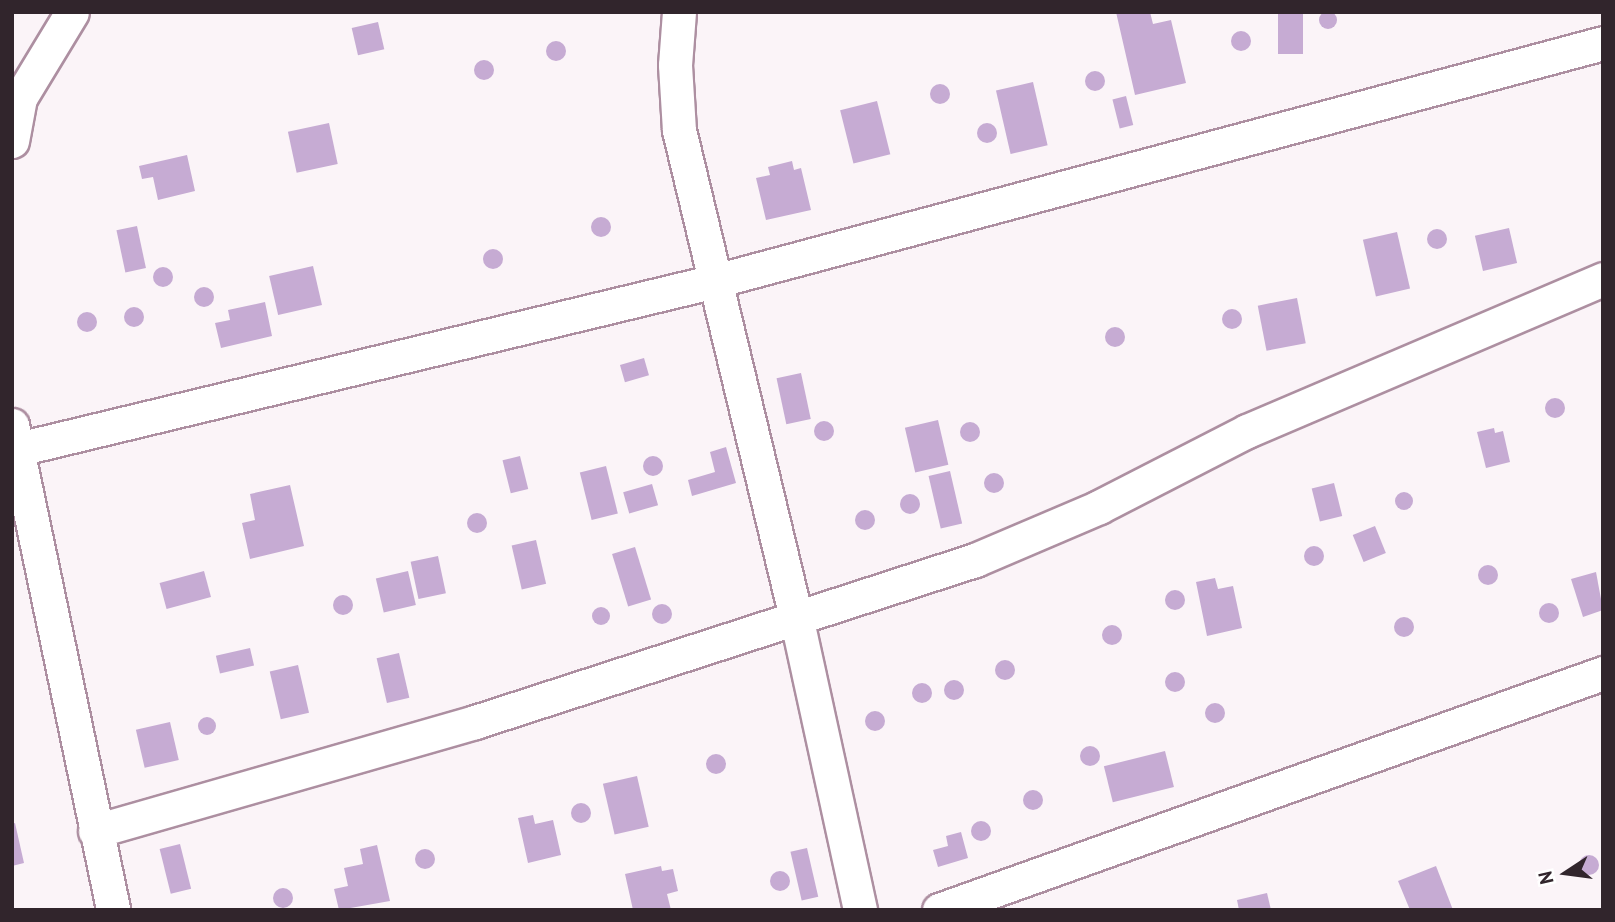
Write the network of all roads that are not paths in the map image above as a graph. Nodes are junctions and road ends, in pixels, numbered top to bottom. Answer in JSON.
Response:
{"nodes":[{"id":1,"x":72,"y":12,"type":"edge"},
{"id":2,"x":679,"y":12,"type":"edge"},
{"id":3,"x":1603,"y":43,"type":"edge"},
{"id":4,"x":12,"y":141,"type":"edge"},
{"id":5,"x":1603,"y":279,"type":"edge"},
{"id":6,"x":715,"y":281,"type":"junction"},
{"id":7,"x":13,"y":438,"type":"edge"},
{"id":8,"x":796,"y":616,"type":"junction"},
{"id":9,"x":1603,"y":673,"type":"edge"},
{"id":10,"x":95,"y":831,"type":"junction"},
{"id":11,"x":113,"y":910,"type":"edge"},
{"id":12,"x":860,"y":910,"type":"edge"},
{"id":13,"x":939,"y":910,"type":"edge"}],
"edges":[{"from":1,"to":4,"type":"street"},
{"from":2,"to":6,"type":"street"},
{"from":3,"to":6,"type":"street"},
{"from":5,"to":8,"type":"street"},
{"from":6,"to":7,"type":"street"},
{"from":6,"to":8,"type":"street"},
{"from":7,"to":10,"type":"street"},
{"from":8,"to":10,"type":"street"},
{"from":8,"to":12,"type":"street"},
{"from":9,"to":13,"type":"street"},
{"from":10,"to":11,"type":"street"}]}
